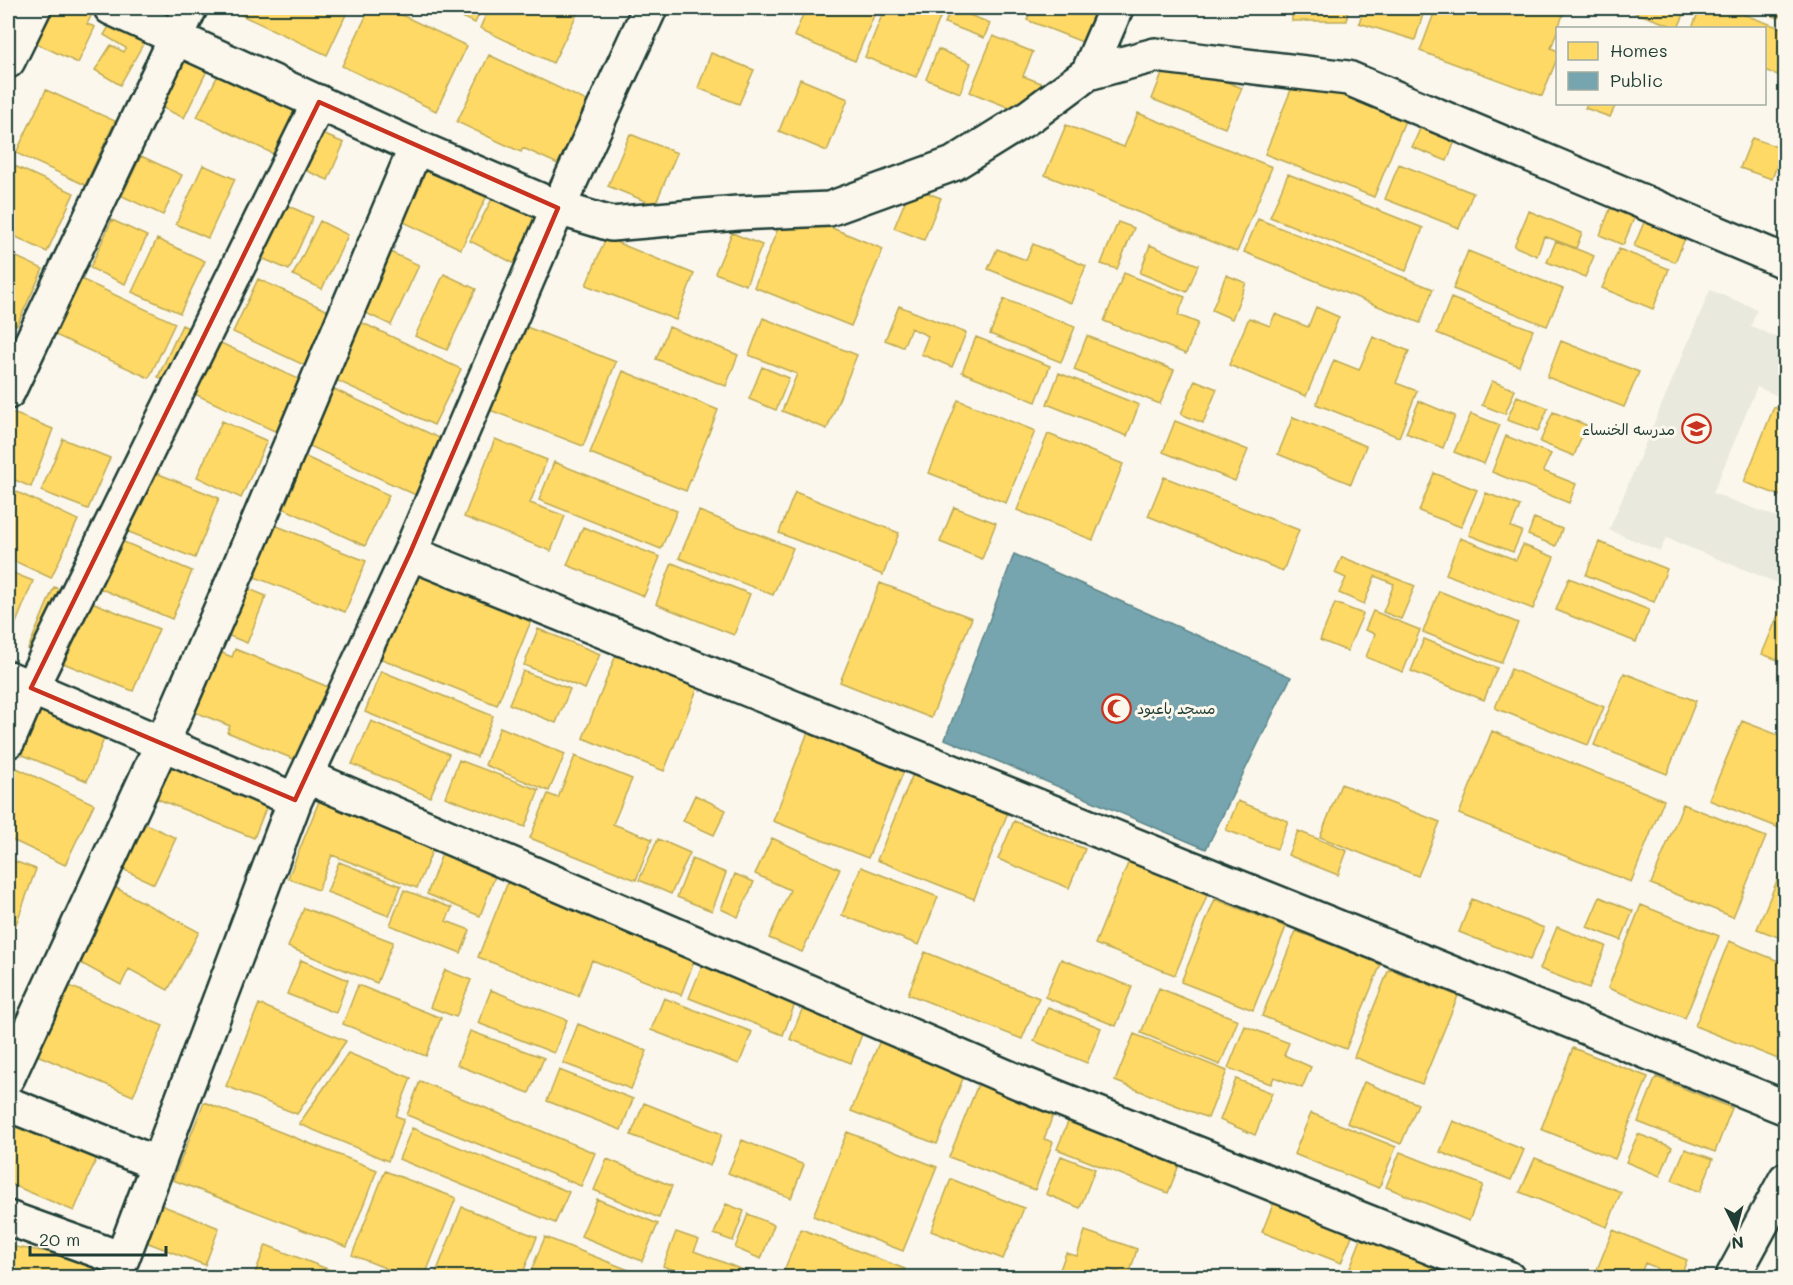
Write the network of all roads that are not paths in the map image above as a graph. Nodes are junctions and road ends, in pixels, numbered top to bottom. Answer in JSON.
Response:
{"nodes":[{"id":1,"x":34,"y":8,"type":"edge"},
{"id":2,"x":111,"y":8,"type":"edge"},
{"id":3,"x":190,"y":8,"type":"edge"},
{"id":4,"x":1116,"y":8,"type":"edge"},
{"id":5,"x":639,"y":11,"type":"edge"},
{"id":6,"x":176,"y":37,"type":"junction"},
{"id":7,"x":8,"y":61,"type":"edge"},
{"id":8,"x":1088,"y":73,"type":"junction"},
{"id":9,"x":319,"y":102,"type":"junction"},
{"id":10,"x":416,"y":147,"type":"junction"},
{"id":11,"x":558,"y":208,"type":"junction"},
{"id":12,"x":1785,"y":262,"type":"edge"},
{"id":13,"x":8,"y":392,"type":"edge"},
{"id":14,"x":410,"y":553,"type":"junction"},
{"id":15,"x":19,"y":683,"type":"edge"},
{"id":16,"x":8,"y":741,"type":"edge"},
{"id":17,"x":162,"y":744,"type":"junction"},
{"id":18,"x":300,"y":788,"type":"junction"},
{"id":19,"x":8,"y":1077,"type":"edge"},
{"id":20,"x":8,"y":1104,"type":"edge"},
{"id":21,"x":1785,"y":1108,"type":"edge"},
{"id":22,"x":158,"y":1164,"type":"junction"},
{"id":23,"x":1785,"y":1179,"type":"edge"},
{"id":24,"x":8,"y":1218,"type":"edge"},
{"id":25,"x":1508,"y":1278,"type":"edge"},
{"id":26,"x":1732,"y":1278,"type":"edge"}],
"edges":[{"from":1,"to":7,"type":"street"},
{"from":2,"to":6,"type":"street"},
{"from":3,"to":6,"type":"street"},
{"from":4,"to":8,"type":"street"},
{"from":5,"to":11,"type":"street"},
{"from":6,"to":9,"type":"street"},
{"from":6,"to":13,"type":"street"},
{"from":8,"to":11,"type":"street"},
{"from":8,"to":12,"type":"street"},
{"from":9,"to":10,"type":"street"},
{"from":9,"to":15,"type":"street"},
{"from":10,"to":11,"type":"street"},
{"from":10,"to":17,"type":"street"},
{"from":11,"to":14,"type":"street"},
{"from":14,"to":18,"type":"street"},
{"from":14,"to":21,"type":"street"},
{"from":15,"to":16,"type":"street"},
{"from":15,"to":17,"type":"street"},
{"from":17,"to":18,"type":"street"},
{"from":17,"to":19,"type":"street"},
{"from":18,"to":22,"type":"street"},
{"from":18,"to":25,"type":"street"},
{"from":20,"to":22,"type":"street"},
{"from":22,"to":24,"type":"street"},
{"from":23,"to":26,"type":"street"}]}
